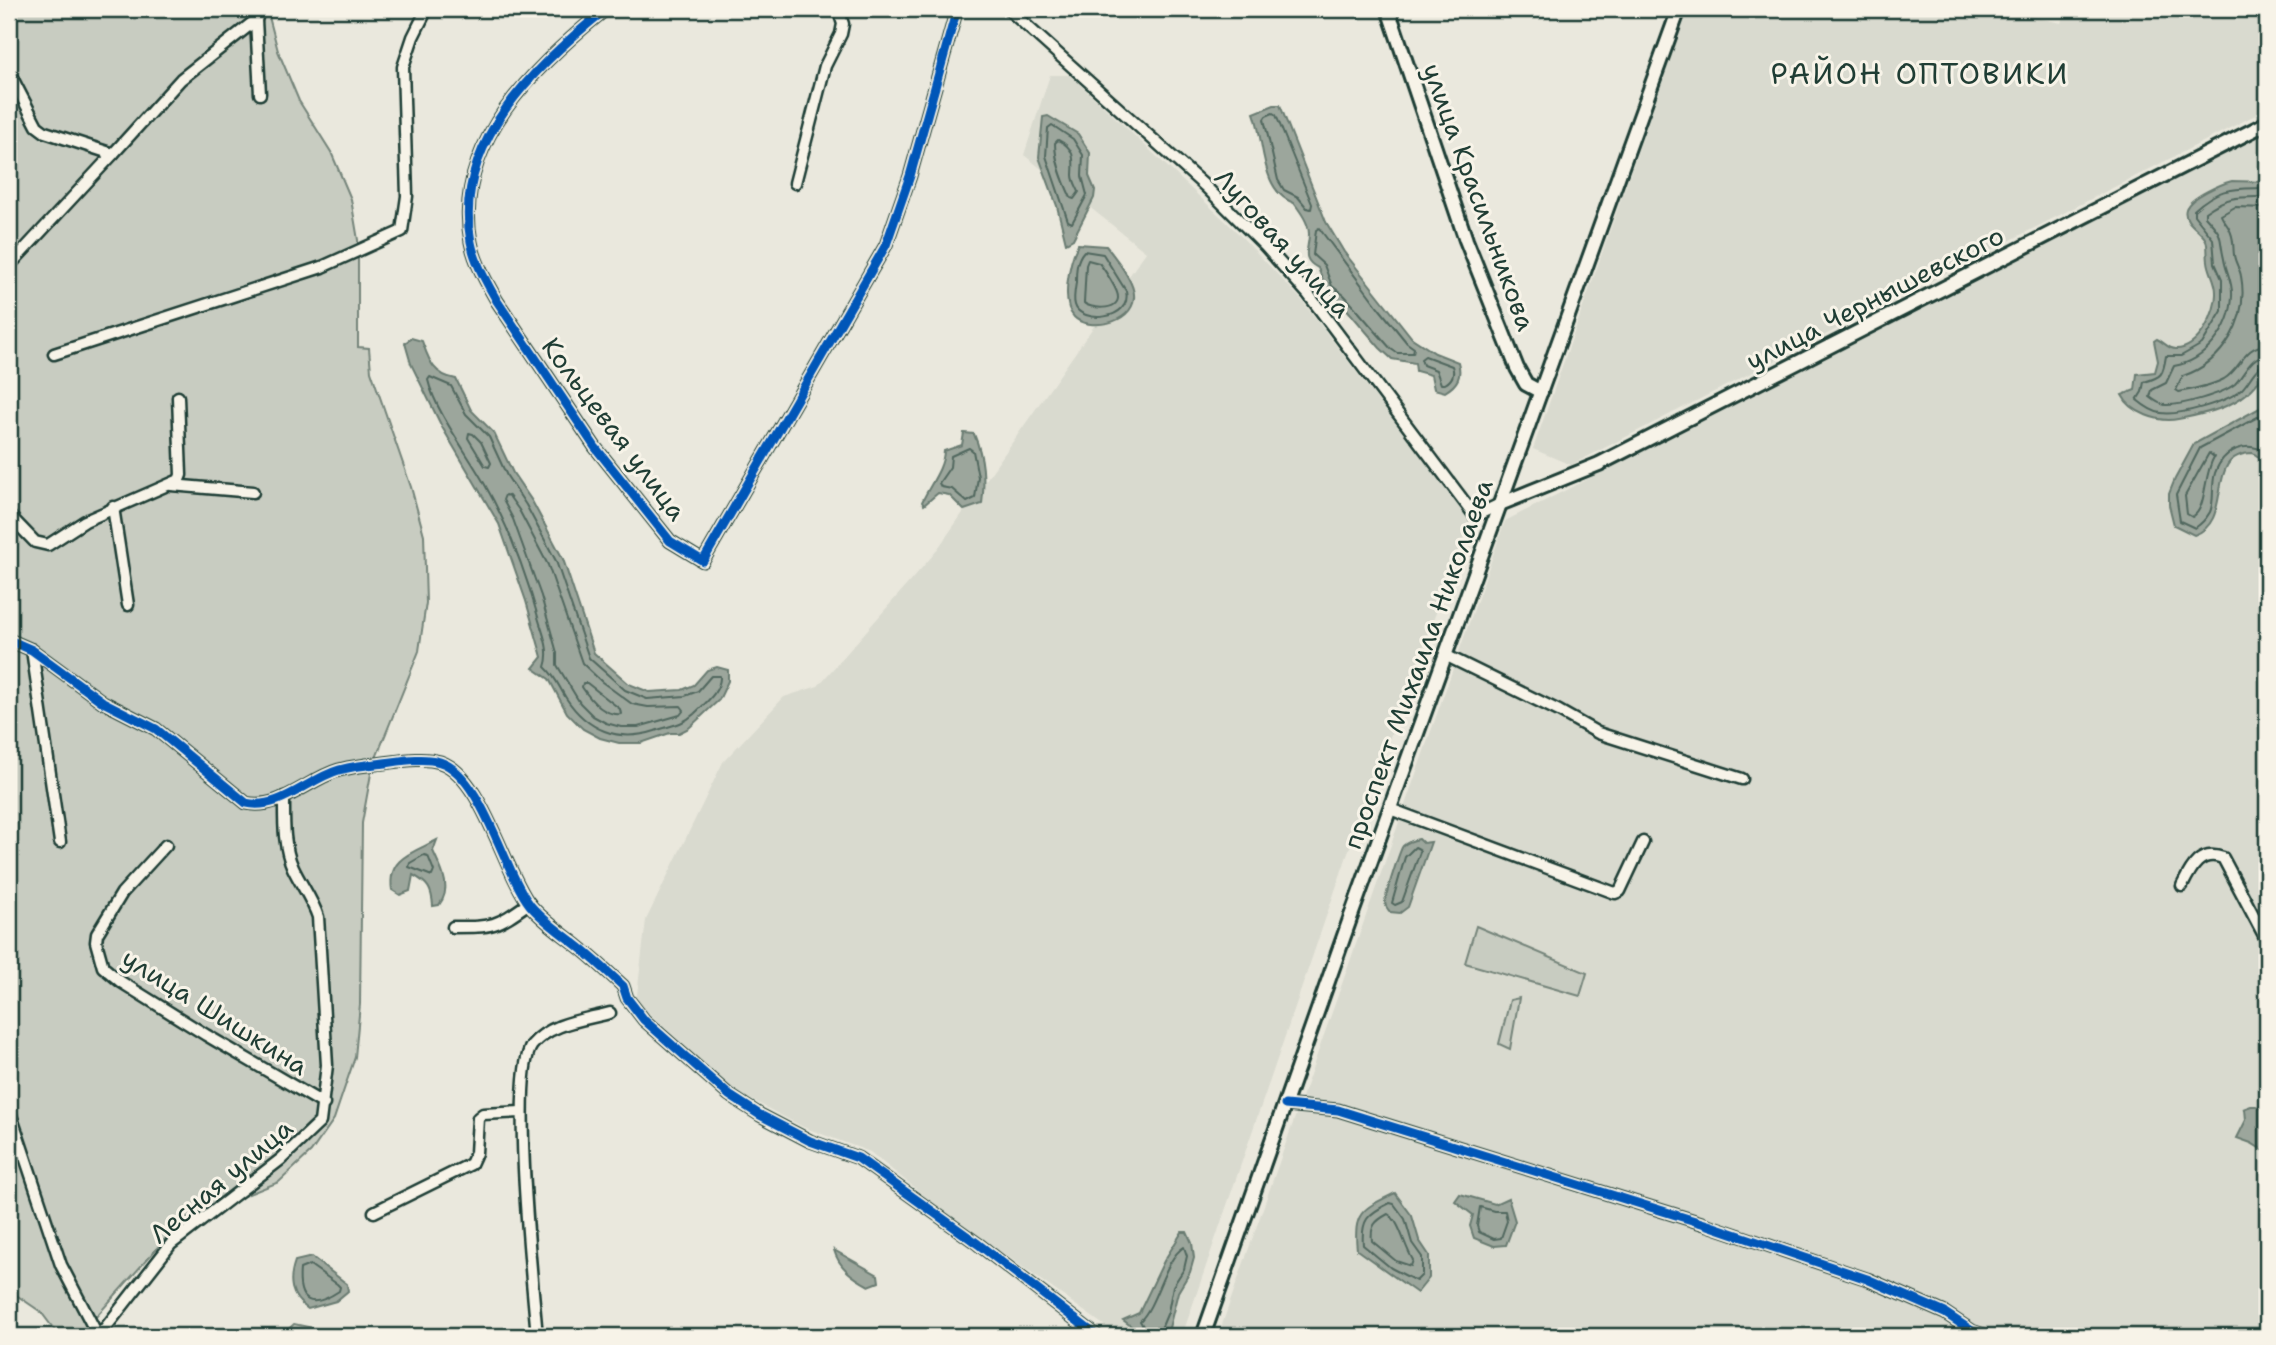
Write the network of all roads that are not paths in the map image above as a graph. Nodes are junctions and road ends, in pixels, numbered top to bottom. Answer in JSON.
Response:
{"nodes":[{"id":1,"x":260,"y":9,"type":"edge"},
{"id":2,"x":427,"y":9,"type":"edge"},
{"id":3,"x":606,"y":9,"type":"edge"},
{"id":4,"x":834,"y":9,"type":"edge"},
{"id":5,"x":957,"y":9,"type":"edge"},
{"id":6,"x":1008,"y":9,"type":"edge"},
{"id":7,"x":1388,"y":9,"type":"edge"},
{"id":8,"x":1679,"y":9,"type":"edge"},
{"id":9,"x":256,"y":20,"type":"junction"},
{"id":10,"x":9,"y":72,"type":"edge"},
{"id":11,"x":260,"y":94,"type":"dead end"},
{"id":12,"x":2267,"y":123,"type":"edge"},
{"id":13,"x":113,"y":154,"type":"junction"},
{"id":14,"x":795,"y":184,"type":"dead end"},
{"id":15,"x":9,"y":265,"type":"edge"},
{"id":16,"x":54,"y":354,"type":"dead end"},
{"id":17,"x":1541,"y":392,"type":"junction"},
{"id":18,"x":178,"y":397,"type":"dead end"},
{"id":19,"x":171,"y":485,"type":"junction"},
{"id":20,"x":253,"y":492,"type":"dead end"},
{"id":21,"x":1500,"y":504,"type":"junction"},
{"id":22,"x":113,"y":507,"type":"junction"},
{"id":23,"x":9,"y":515,"type":"edge"},
{"id":24,"x":128,"y":605,"type":"dead end"},
{"id":25,"x":9,"y":640,"type":"edge"},
{"id":26,"x":32,"y":650,"type":"junction"},
{"id":27,"x":1445,"y":656,"type":"junction"},
{"id":28,"x":1742,"y":779,"type":"dead end"},
{"id":29,"x":284,"y":797,"type":"junction"},
{"id":30,"x":1390,"y":809,"type":"junction"},
{"id":31,"x":60,"y":842,"type":"dead end"},
{"id":32,"x":1643,"y":842,"type":"dead end"},
{"id":33,"x":166,"y":845,"type":"dead end"},
{"id":34,"x":2182,"y":887,"type":"dead end"},
{"id":35,"x":529,"y":903,"type":"junction"},
{"id":36,"x":453,"y":927,"type":"dead end"},
{"id":37,"x":2267,"y":941,"type":"edge"},
{"id":38,"x":610,"y":1013,"type":"dead end"},
{"id":39,"x":324,"y":1104,"type":"junction"},
{"id":40,"x":1284,"y":1105,"type":"junction"},
{"id":41,"x":9,"y":1109,"type":"edge"},
{"id":42,"x":521,"y":1112,"type":"junction"},
{"id":43,"x":373,"y":1212,"type":"dead end"},
{"id":44,"x":99,"y":1336,"type":"edge"},
{"id":45,"x":537,"y":1336,"type":"edge"},
{"id":46,"x":1097,"y":1336,"type":"edge"},
{"id":47,"x":1203,"y":1336,"type":"edge"},
{"id":48,"x":1987,"y":1336,"type":"edge"}],
"edges":[{"from":1,"to":9,"type":"street"},
{"from":2,"to":16,"type":"street"},
{"from":3,"to":5,"type":"street","name":"Кольцевая улица"},
{"from":4,"to":14,"type":"street"},
{"from":6,"to":21,"type":"street","name":"Луговая улица"},
{"from":7,"to":17,"type":"main road","name":"улица Красильникова"},
{"from":8,"to":17,"type":"main road","name":"проспект Михаила Николаева"},
{"from":9,"to":11,"type":"street"},
{"from":9,"to":13,"type":"street"},
{"from":10,"to":13,"type":"street"},
{"from":12,"to":21,"type":"main road","name":"улица Чернышевского"},
{"from":13,"to":15,"type":"street"},
{"from":17,"to":21,"type":"main road","name":"проспект Михаила Николаева"},
{"from":18,"to":19,"type":"street"},
{"from":19,"to":20,"type":"street"},
{"from":19,"to":22,"type":"street"},
{"from":21,"to":27,"type":"main road","name":"проспект Михаила Николаева"},
{"from":22,"to":23,"type":"street"},
{"from":22,"to":24,"type":"street"},
{"from":25,"to":26,"type":"street"},
{"from":26,"to":29,"type":"street"},
{"from":26,"to":31,"type":"street"},
{"from":27,"to":28,"type":"street"},
{"from":27,"to":30,"type":"main road","name":"проспект Михаила Николаева"},
{"from":29,"to":35,"type":"street"},
{"from":29,"to":39,"type":"street","name":"Лесная улица"},
{"from":30,"to":32,"type":"street"},
{"from":30,"to":40,"type":"main road","name":"проспект Михаила Николаева"},
{"from":33,"to":39,"type":"street","name":"улица Шишкина"},
{"from":34,"to":37,"type":"street"},
{"from":35,"to":36,"type":"street"},
{"from":35,"to":46,"type":"street"},
{"from":38,"to":42,"type":"street"},
{"from":39,"to":44,"type":"street","name":"Лесная улица"},
{"from":40,"to":47,"type":"main road","name":"проспект Михаила Николаева"},
{"from":40,"to":48,"type":"street"},
{"from":41,"to":44,"type":"street"},
{"from":42,"to":43,"type":"street"},
{"from":42,"to":45,"type":"street"}]}
